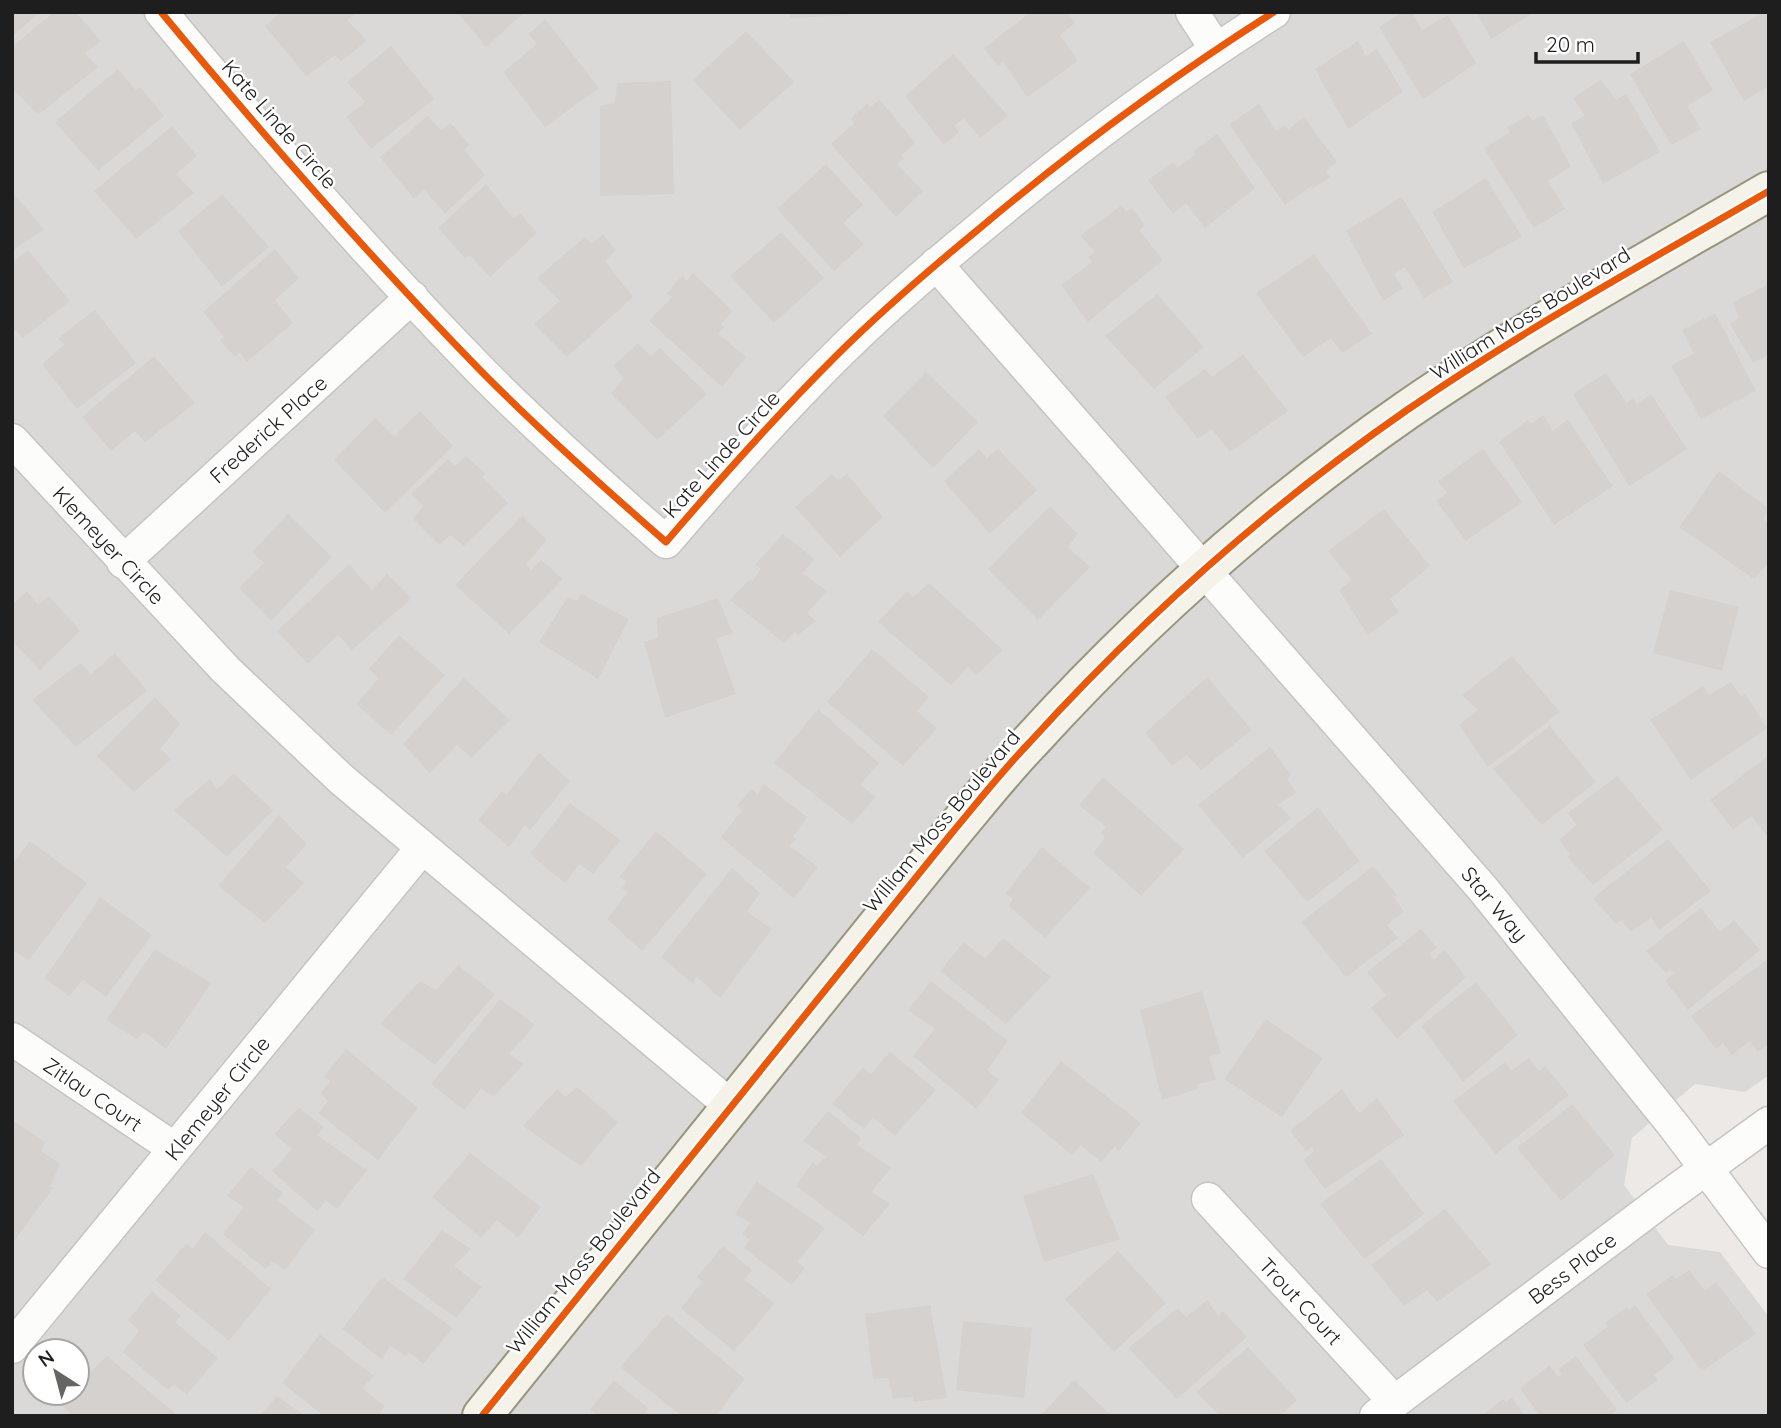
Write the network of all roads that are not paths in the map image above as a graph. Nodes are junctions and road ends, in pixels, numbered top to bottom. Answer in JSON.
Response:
{"nodes":[{"id":1,"x":161,"y":12,"type":"edge"},
{"id":2,"x":1192,"y":12,"type":"edge"},
{"id":3,"x":1274,"y":12,"type":"edge"},
{"id":4,"x":1216,"y":49,"type":"junction"},
{"id":5,"x":1769,"y":191,"type":"edge"},
{"id":6,"x":936,"y":264,"type":"junction"},
{"id":7,"x":412,"y":298,"type":"junction"},
{"id":8,"x":12,"y":440,"type":"edge"},
{"id":9,"x":123,"y":562,"type":"junction"},
{"id":10,"x":1205,"y":569,"type":"junction"},
{"id":11,"x":422,"y":848,"type":"junction"},
{"id":12,"x":12,"y":1039,"type":"edge"},
{"id":13,"x":731,"y":1106,"type":"junction"},
{"id":14,"x":1769,"y":1123,"type":"edge"},
{"id":15,"x":175,"y":1149,"type":"junction"},
{"id":16,"x":1706,"y":1167,"type":"junction"},
{"id":17,"x":1208,"y":1199,"type":"dead end"},
{"id":18,"x":1769,"y":1252,"type":"edge"},
{"id":19,"x":12,"y":1348,"type":"edge"},
{"id":20,"x":1385,"y":1409,"type":"edge"},
{"id":21,"x":482,"y":1416,"type":"edge"}],
"edges":[{"from":1,"to":7,"type":"street","name":"Kate Linde Circle"},
{"from":2,"to":4,"type":"street"},
{"from":3,"to":4,"type":"street","name":"Kate Linde Circle"},
{"from":4,"to":6,"type":"street","name":"Kate Linde Circle"},
{"from":5,"to":10,"type":"street","name":"William Moss Boulevard"},
{"from":6,"to":7,"type":"street","name":"Kate Linde Circle"},
{"from":6,"to":10,"type":"street"},
{"from":7,"to":9,"type":"street","name":"Frederick Place"},
{"from":8,"to":9,"type":"street","name":"Klemeyer Circle"},
{"from":9,"to":11,"type":"street","name":"Klemeyer Circle"},
{"from":10,"to":13,"type":"street","name":"William Moss Boulevard"},
{"from":10,"to":16,"type":"street","name":"Star Way"},
{"from":11,"to":13,"type":"street","name":"Klemeyer Circle"},
{"from":11,"to":15,"type":"street","name":"Klemeyer Circle"},
{"from":12,"to":15,"type":"street","name":"Zitlau Court"},
{"from":13,"to":21,"type":"street","name":"William Moss Boulevard"},
{"from":14,"to":16,"type":"street","name":"Bess Place"},
{"from":15,"to":19,"type":"street","name":"Klemeyer Circle"},
{"from":16,"to":18,"type":"street","name":"Star Way"},
{"from":16,"to":20,"type":"street","name":"Bess Place"},
{"from":17,"to":20,"type":"street","name":"Trout Court"}]}
